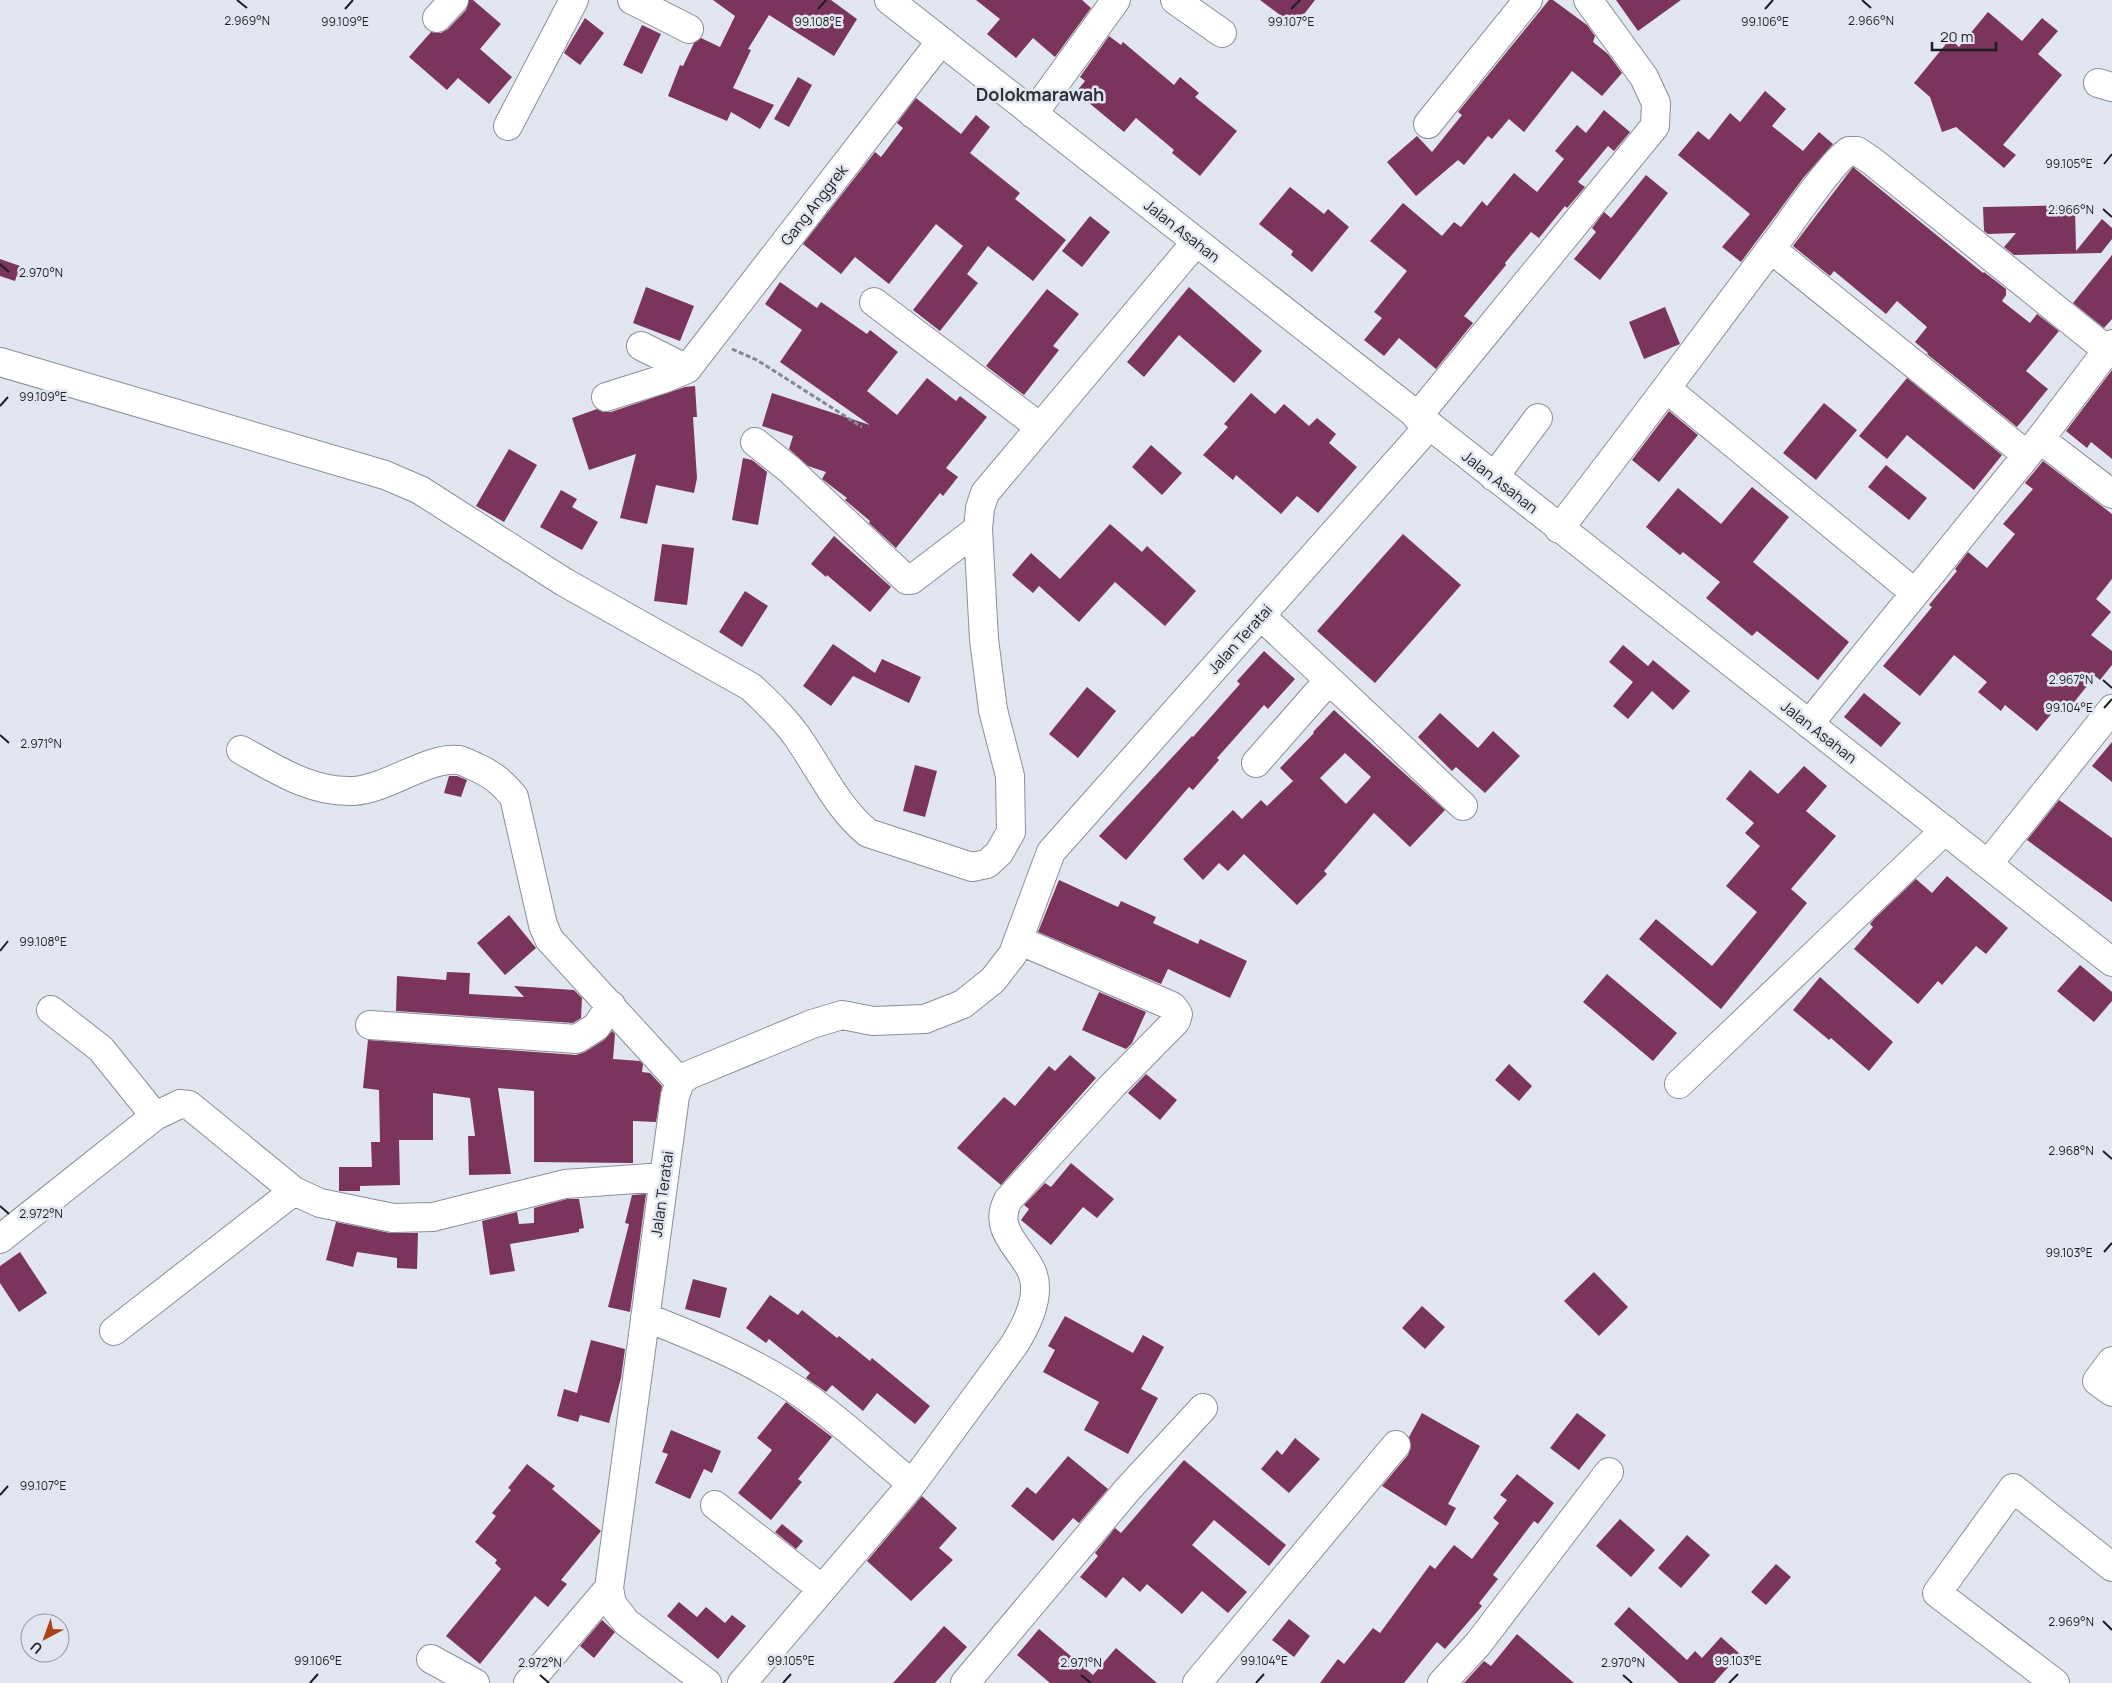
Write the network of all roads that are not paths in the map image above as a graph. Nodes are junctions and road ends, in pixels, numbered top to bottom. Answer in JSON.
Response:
{"nodes":[{"id":1,"x":574,"y":0,"type":"edge"},
{"id":2,"x":632,"y":0,"type":"edge"},
{"id":3,"x":889,"y":0,"type":"edge"},
{"id":4,"x":1175,"y":0,"type":"edge"},
{"id":5,"x":1528,"y":0,"type":"edge"},
{"id":6,"x":1588,"y":0,"type":"edge"},
{"id":7,"x":1106,"y":4,"type":"edge"},
{"id":8,"x":690,"y":29,"type":"dead end"},
{"id":9,"x":1222,"y":34,"type":"dead end"},
{"id":10,"x":941,"y":41,"type":"junction"},
{"id":11,"x":1033,"y":114,"type":"junction"},
{"id":12,"x":1428,"y":124,"type":"dead end"},
{"id":13,"x":508,"y":126,"type":"dead end"},
{"id":14,"x":1196,"y":242,"type":"junction"},
{"id":15,"x":1770,"y":249,"type":"junction"},
{"id":16,"x":874,"y":302,"type":"dead end"},
{"id":17,"x":641,"y":346,"type":"dead end"},
{"id":18,"x":2110,"y":347,"type":"edge"},
{"id":19,"x":0,"y":362,"type":"edge"},
{"id":20,"x":687,"y":368,"type":"junction"},
{"id":21,"x":1667,"y":389,"type":"junction"},
{"id":22,"x":606,"y":397,"type":"dead end"},
{"id":23,"x":1538,"y":418,"type":"dead end"},
{"id":24,"x":1423,"y":422,"type":"junction"},
{"id":25,"x":1040,"y":427,"type":"junction"},
{"id":26,"x":755,"y":442,"type":"dead end"},
{"id":27,"x":2034,"y":447,"type":"junction"},
{"id":28,"x":1494,"y":477,"type":"junction"},
{"id":29,"x":2112,"y":494,"type":"edge"},
{"id":30,"x":978,"y":529,"type":"junction"},
{"id":31,"x":1559,"y":529,"type":"junction"},
{"id":32,"x":1915,"y":593,"type":"junction"},
{"id":33,"x":1261,"y":616,"type":"junction"},
{"id":34,"x":1329,"y":680,"type":"junction"},
{"id":35,"x":2112,"y":709,"type":"edge"},
{"id":36,"x":1809,"y":724,"type":"junction"},
{"id":37,"x":241,"y":750,"type":"dead end"},
{"id":38,"x":1256,"y":763,"type":"dead end"},
{"id":39,"x":1463,"y":806,"type":"dead end"},
{"id":40,"x":1945,"y":830,"type":"junction"},
{"id":41,"x":1988,"y":864,"type":"junction"},
{"id":42,"x":1018,"y":940,"type":"junction"},
{"id":43,"x":2112,"y":962,"type":"edge"},
{"id":44,"x":611,"y":1005,"type":"junction"},
{"id":45,"x":51,"y":1010,"type":"dead end"},
{"id":46,"x":370,"y":1026,"type":"dead end"},
{"id":47,"x":680,"y":1082,"type":"junction"},
{"id":48,"x":1680,"y":1084,"type":"dead end"},
{"id":49,"x":155,"y":1116,"type":"junction"},
{"id":50,"x":664,"y":1177,"type":"junction"},
{"id":51,"x":294,"y":1191,"type":"junction"},
{"id":52,"x":0,"y":1239,"type":"edge"},
{"id":53,"x":645,"y":1317,"type":"junction"},
{"id":54,"x":114,"y":1331,"type":"dead end"},
{"id":55,"x":2112,"y":1361,"type":"edge"},
{"id":56,"x":2112,"y":1392,"type":"edge"},
{"id":57,"x":1203,"y":1408,"type":"dead end"},
{"id":58,"x":1396,"y":1445,"type":"dead end"},
{"id":59,"x":1609,"y":1472,"type":"dead end"},
{"id":60,"x":912,"y":1484,"type":"junction"},
{"id":61,"x":715,"y":1505,"type":"dead end"},
{"id":62,"x":2112,"y":1567,"type":"edge"},
{"id":63,"x":610,"y":1588,"type":"junction"},
{"id":64,"x":822,"y":1589,"type":"junction"},
{"id":65,"x":431,"y":1659,"type":"dead end"},
{"id":66,"x":475,"y":1683,"type":"edge"},
{"id":67,"x":528,"y":1683,"type":"edge"},
{"id":68,"x":707,"y":1683,"type":"edge"},
{"id":69,"x":742,"y":1683,"type":"edge"},
{"id":70,"x":965,"y":1683,"type":"edge"},
{"id":71,"x":1197,"y":1683,"type":"edge"},
{"id":72,"x":1442,"y":1683,"type":"edge"},
{"id":73,"x":2055,"y":1683,"type":"edge"}],
"edges":[{"from":1,"to":13,"type":"street"},
{"from":2,"to":8,"type":"street"},
{"from":3,"to":10,"type":"street","name":"Jalan Asahan"},
{"from":4,"to":9,"type":"street"},
{"from":5,"to":12,"type":"street"},
{"from":6,"to":24,"type":"street","name":"Jalan Teratai"},
{"from":7,"to":11,"type":"street"},
{"from":10,"to":11,"type":"street","name":"Jalan Asahan"},
{"from":10,"to":20,"type":"street","name":"Gang Anggrek"},
{"from":11,"to":14,"type":"street","name":"Jalan Asahan"},
{"from":14,"to":24,"type":"street","name":"Jalan Asahan"},
{"from":14,"to":25,"type":"street"},
{"from":15,"to":18,"type":"street"},
{"from":15,"to":21,"type":"street"},
{"from":15,"to":27,"type":"street"},
{"from":16,"to":25,"type":"street"},
{"from":17,"to":20,"type":"street"},
{"from":18,"to":27,"type":"street"},
{"from":19,"to":30,"type":"street"},
{"from":20,"to":22,"type":"street"},
{"from":21,"to":31,"type":"street"},
{"from":21,"to":32,"type":"street"},
{"from":23,"to":28,"type":"street"},
{"from":24,"to":28,"type":"street","name":"Jalan Asahan"},
{"from":24,"to":33,"type":"street","name":"Jalan Teratai"},
{"from":25,"to":30,"type":"street"},
{"from":26,"to":30,"type":"street"},
{"from":27,"to":29,"type":"street"},
{"from":27,"to":32,"type":"street"},
{"from":28,"to":31,"type":"street","name":"Jalan Asahan"},
{"from":31,"to":36,"type":"street","name":"Jalan Asahan"},
{"from":32,"to":36,"type":"street"},
{"from":33,"to":34,"type":"street"},
{"from":33,"to":42,"type":"street","name":"Jalan Teratai"},
{"from":34,"to":38,"type":"street"},
{"from":34,"to":39,"type":"street"},
{"from":35,"to":41,"type":"street"},
{"from":36,"to":40,"type":"street","name":"Jalan Asahan"},
{"from":37,"to":44,"type":"street"},
{"from":40,"to":41,"type":"street","name":"Jalan Asahan"},
{"from":40,"to":48,"type":"street"},
{"from":41,"to":43,"type":"street","name":"Jalan Asahan"},
{"from":42,"to":47,"type":"street"},
{"from":42,"to":60,"type":"street"},
{"from":44,"to":46,"type":"street"},
{"from":44,"to":47,"type":"street"},
{"from":45,"to":49,"type":"street"},
{"from":47,"to":50,"type":"street","name":"Jalan Teratai"},
{"from":49,"to":51,"type":"street"},
{"from":49,"to":52,"type":"street"},
{"from":50,"to":51,"type":"street"},
{"from":50,"to":53,"type":"street","name":"Jalan Teratai"},
{"from":51,"to":54,"type":"street"},
{"from":53,"to":60,"type":"street"},
{"from":53,"to":63,"type":"street","name":"Jalan Teratai"},
{"from":55,"to":56,"type":"street"},
{"from":57,"to":70,"type":"street"},
{"from":58,"to":71,"type":"street"},
{"from":59,"to":72,"type":"street"},
{"from":60,"to":64,"type":"street"},
{"from":61,"to":64,"type":"street"},
{"from":62,"to":73,"type":"street"},
{"from":63,"to":67,"type":"street"},
{"from":63,"to":68,"type":"street","name":"Jalan Teratai"},
{"from":64,"to":69,"type":"street"},
{"from":65,"to":66,"type":"street"}]}
